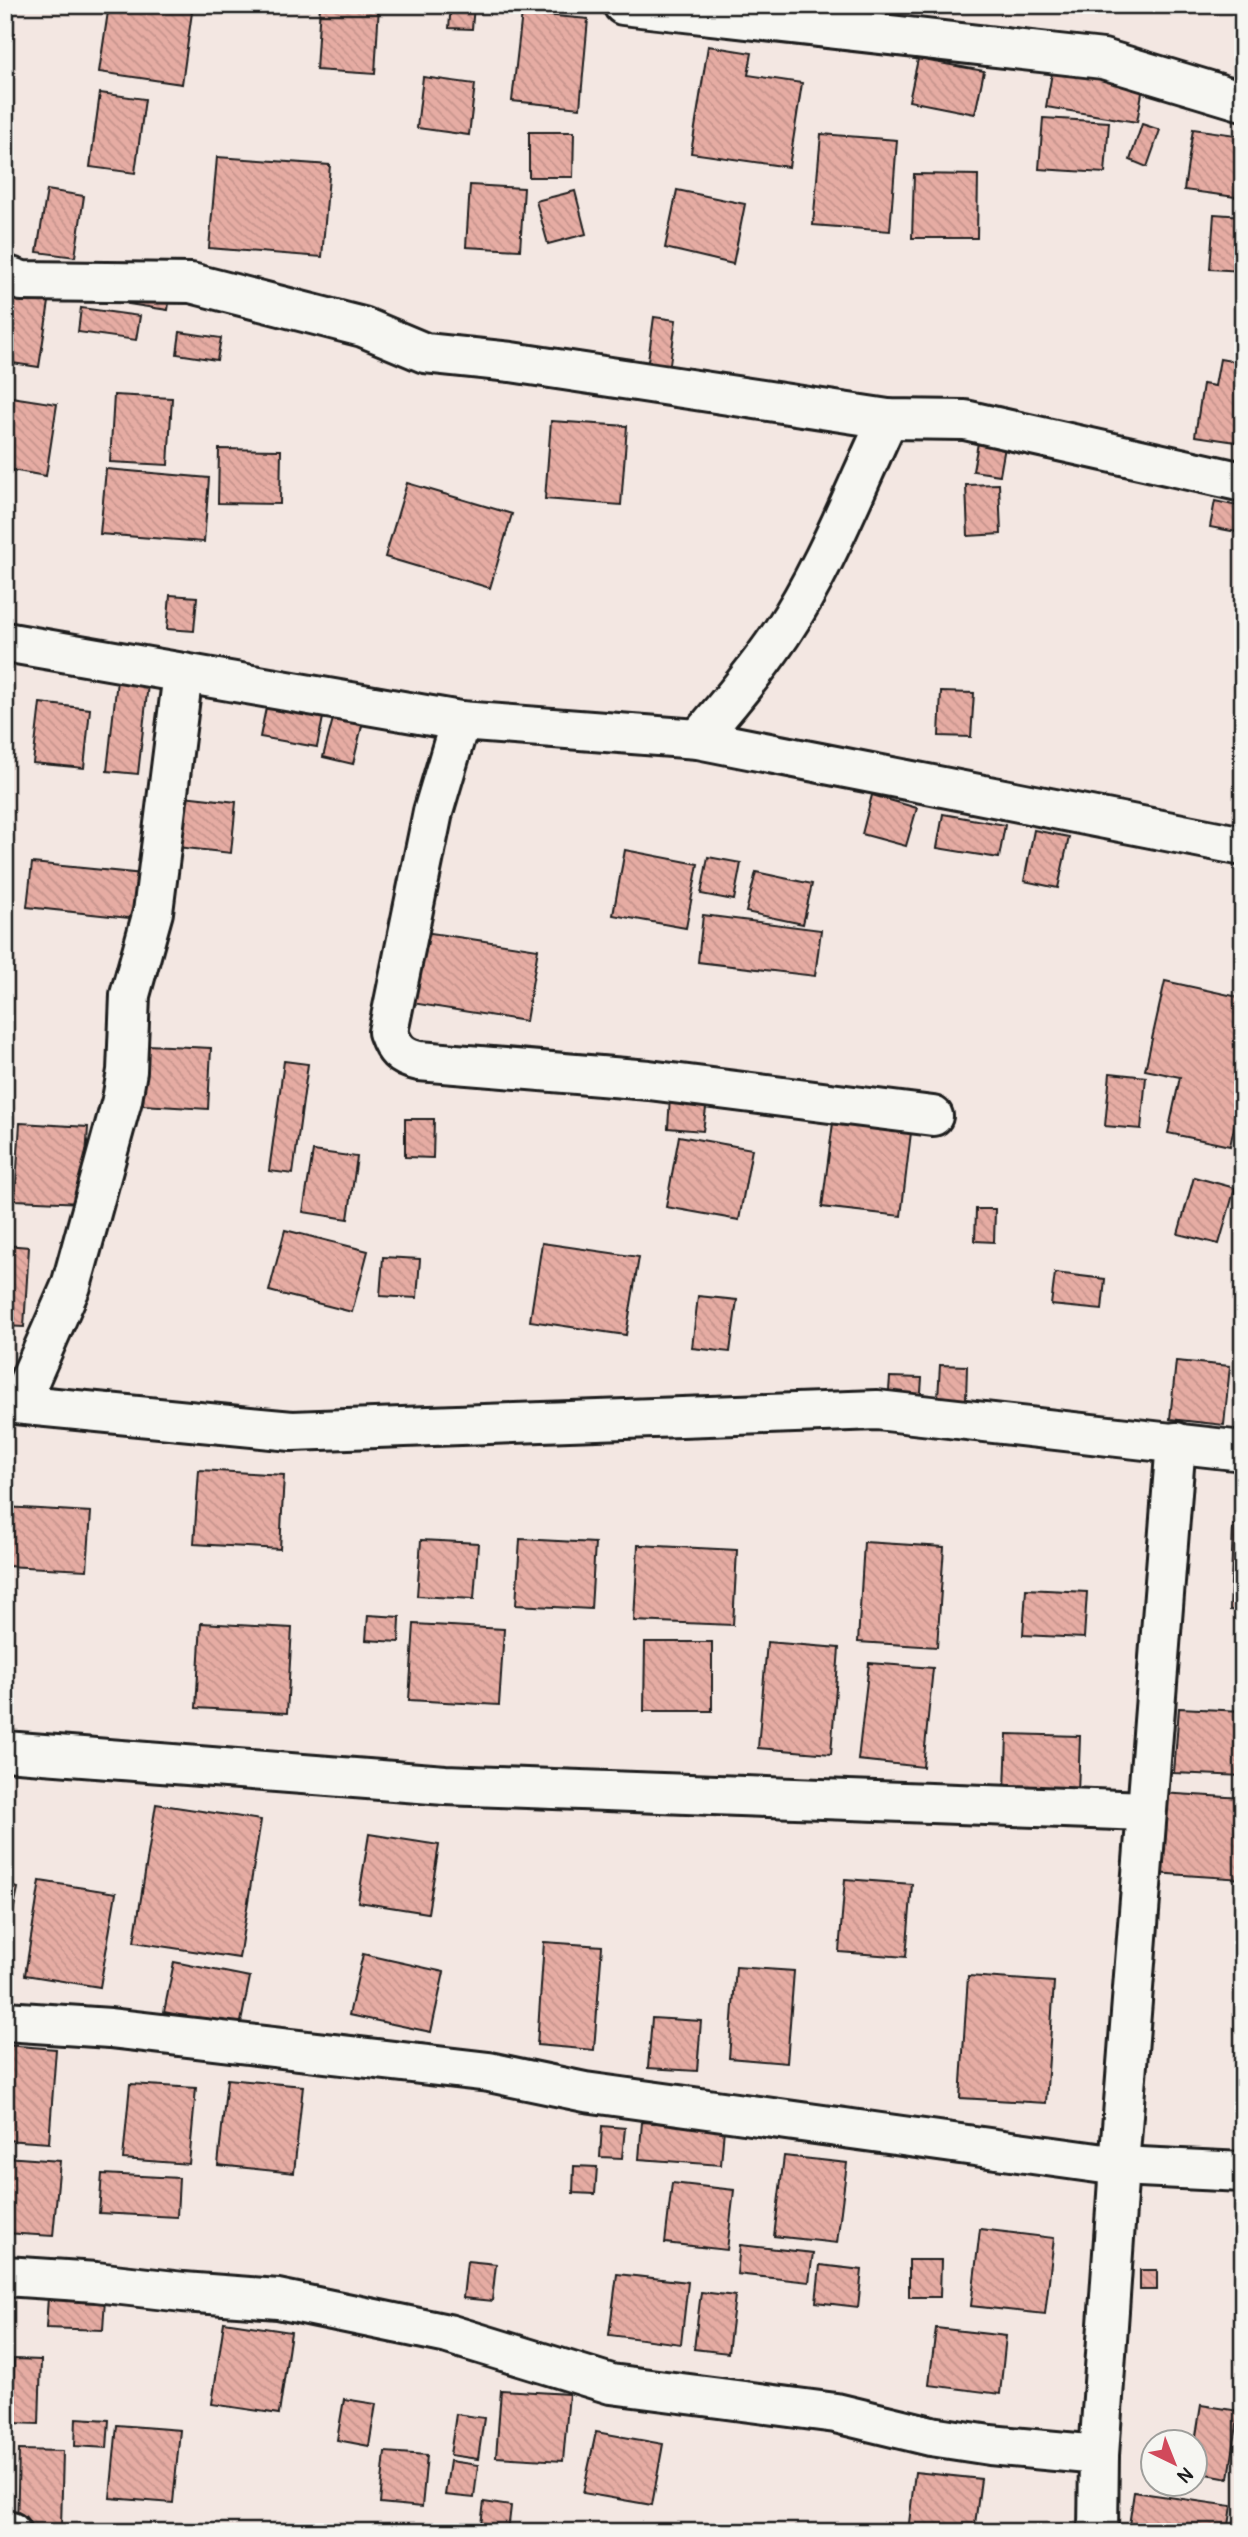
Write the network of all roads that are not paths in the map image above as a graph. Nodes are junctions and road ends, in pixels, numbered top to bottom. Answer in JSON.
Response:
{"nodes":[{"id":1,"x":623,"y":5,"type":"edge"},
{"id":2,"x":1243,"y":101,"type":"edge"},
{"id":3,"x":5,"y":275,"type":"edge"},
{"id":4,"x":888,"y":419,"type":"junction"},
{"id":5,"x":1243,"y":482,"type":"edge"},
{"id":6,"x":5,"y":642,"type":"edge"},
{"id":7,"x":183,"y":673,"type":"junction"},
{"id":8,"x":460,"y":722,"type":"junction"},
{"id":9,"x":698,"y":739,"type":"junction"},
{"id":10,"x":1243,"y":846,"type":"edge"},
{"id":11,"x":933,"y":1116,"type":"dead end"},
{"id":12,"x":12,"y":1404,"type":"edge"},
{"id":13,"x":1176,"y":1443,"type":"junction"},
{"id":14,"x":1243,"y":1451,"type":"edge"},
{"id":15,"x":5,"y":1751,"type":"edge"},
{"id":16,"x":1146,"y":1811,"type":"junction"},
{"id":17,"x":5,"y":2021,"type":"edge"},
{"id":18,"x":1119,"y":2166,"type":"junction"},
{"id":19,"x":1243,"y":2172,"type":"edge"},
{"id":20,"x":5,"y":2276,"type":"edge"},
{"id":21,"x":1099,"y":2455,"type":"junction"},
{"id":22,"x":5,"y":2531,"type":"edge"},
{"id":23,"x":11,"y":2532,"type":"edge"},
{"id":24,"x":1098,"y":2532,"type":"edge"}],
"edges":[{"from":1,"to":2,"type":"street"},
{"from":3,"to":4,"type":"street"},
{"from":4,"to":5,"type":"street"},
{"from":4,"to":9,"type":"street"},
{"from":6,"to":7,"type":"street"},
{"from":7,"to":8,"type":"street"},
{"from":7,"to":12,"type":"street"},
{"from":8,"to":9,"type":"street"},
{"from":8,"to":11,"type":"street"},
{"from":9,"to":10,"type":"street"},
{"from":12,"to":13,"type":"street"},
{"from":13,"to":14,"type":"street"},
{"from":13,"to":16,"type":"street"},
{"from":15,"to":16,"type":"street"},
{"from":16,"to":18,"type":"street"},
{"from":17,"to":18,"type":"street"},
{"from":18,"to":19,"type":"street"},
{"from":18,"to":21,"type":"street"},
{"from":20,"to":21,"type":"street"},
{"from":21,"to":24,"type":"street"},
{"from":22,"to":23,"type":"street"}]}
